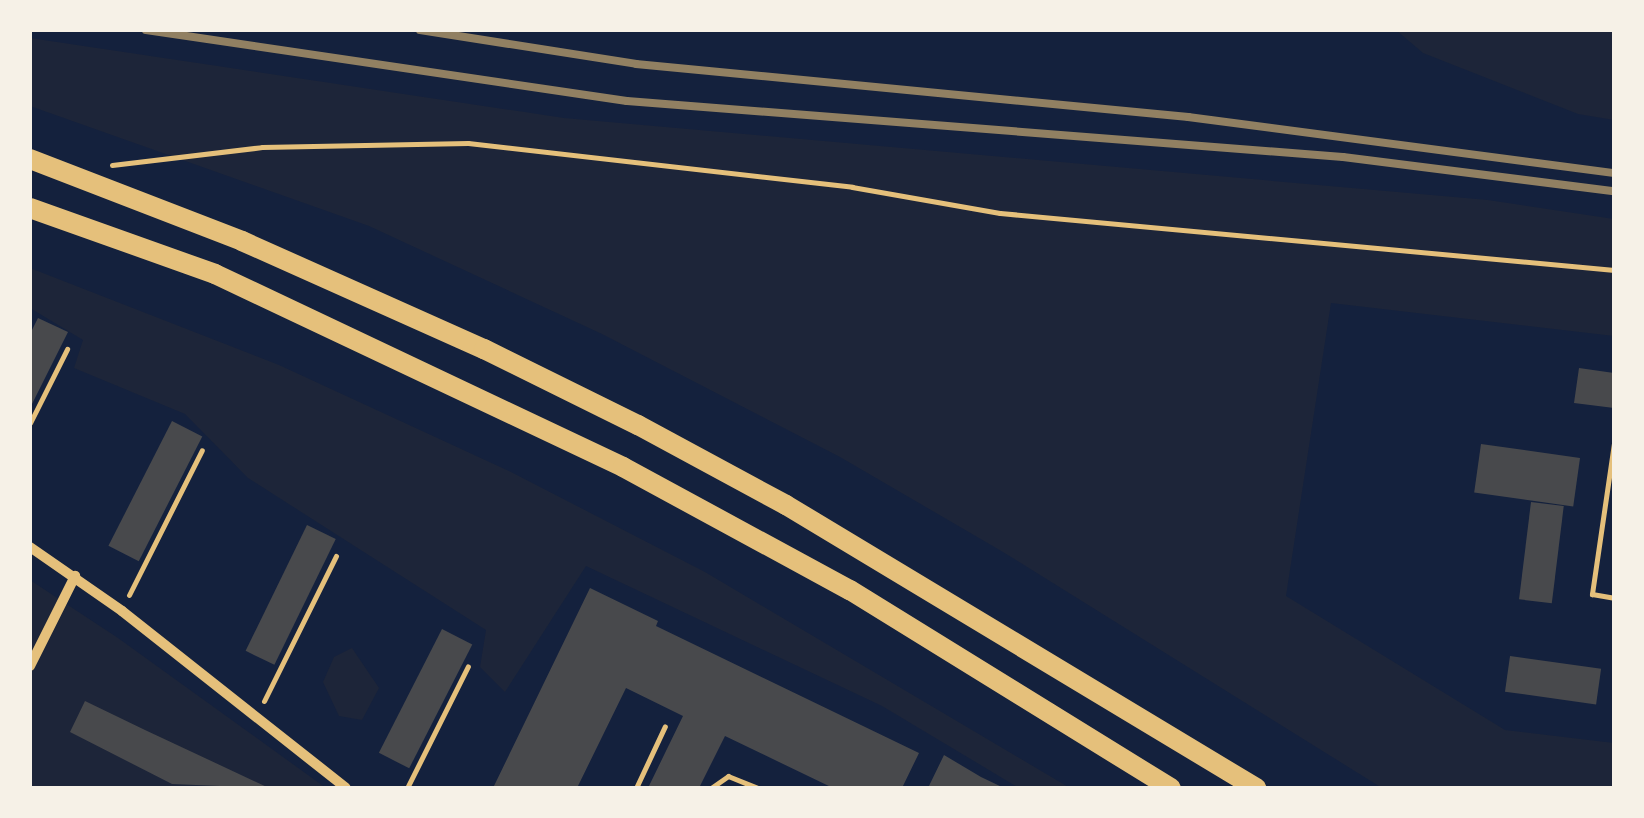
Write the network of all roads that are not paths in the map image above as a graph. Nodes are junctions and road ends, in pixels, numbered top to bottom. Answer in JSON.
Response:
{"nodes":[{"id":1,"x":30,"y":159,"type":"edge"},
{"id":2,"x":30,"y":208,"type":"edge"},
{"id":3,"x":1614,"y":443,"type":"edge"},
{"id":4,"x":30,"y":547,"type":"edge"},
{"id":5,"x":75,"y":576,"type":"junction"},
{"id":6,"x":1614,"y":598,"type":"edge"},
{"id":7,"x":30,"y":666,"type":"edge"},
{"id":8,"x":666,"y":726,"type":"dead end"},
{"id":9,"x":346,"y":788,"type":"edge"},
{"id":10,"x":636,"y":788,"type":"edge"},
{"id":11,"x":711,"y":788,"type":"edge"},
{"id":12,"x":757,"y":788,"type":"edge"},
{"id":13,"x":1171,"y":788,"type":"edge"},
{"id":14,"x":1256,"y":788,"type":"edge"}],
"edges":[{"from":1,"to":14,"type":"highway"},
{"from":2,"to":13,"type":"highway"},
{"from":3,"to":6,"type":"lane"},
{"from":4,"to":5,"type":"street"},
{"from":5,"to":7,"type":"street"},
{"from":5,"to":9,"type":"street"},
{"from":8,"to":10,"type":"lane"},
{"from":11,"to":12,"type":"lane"}]}
